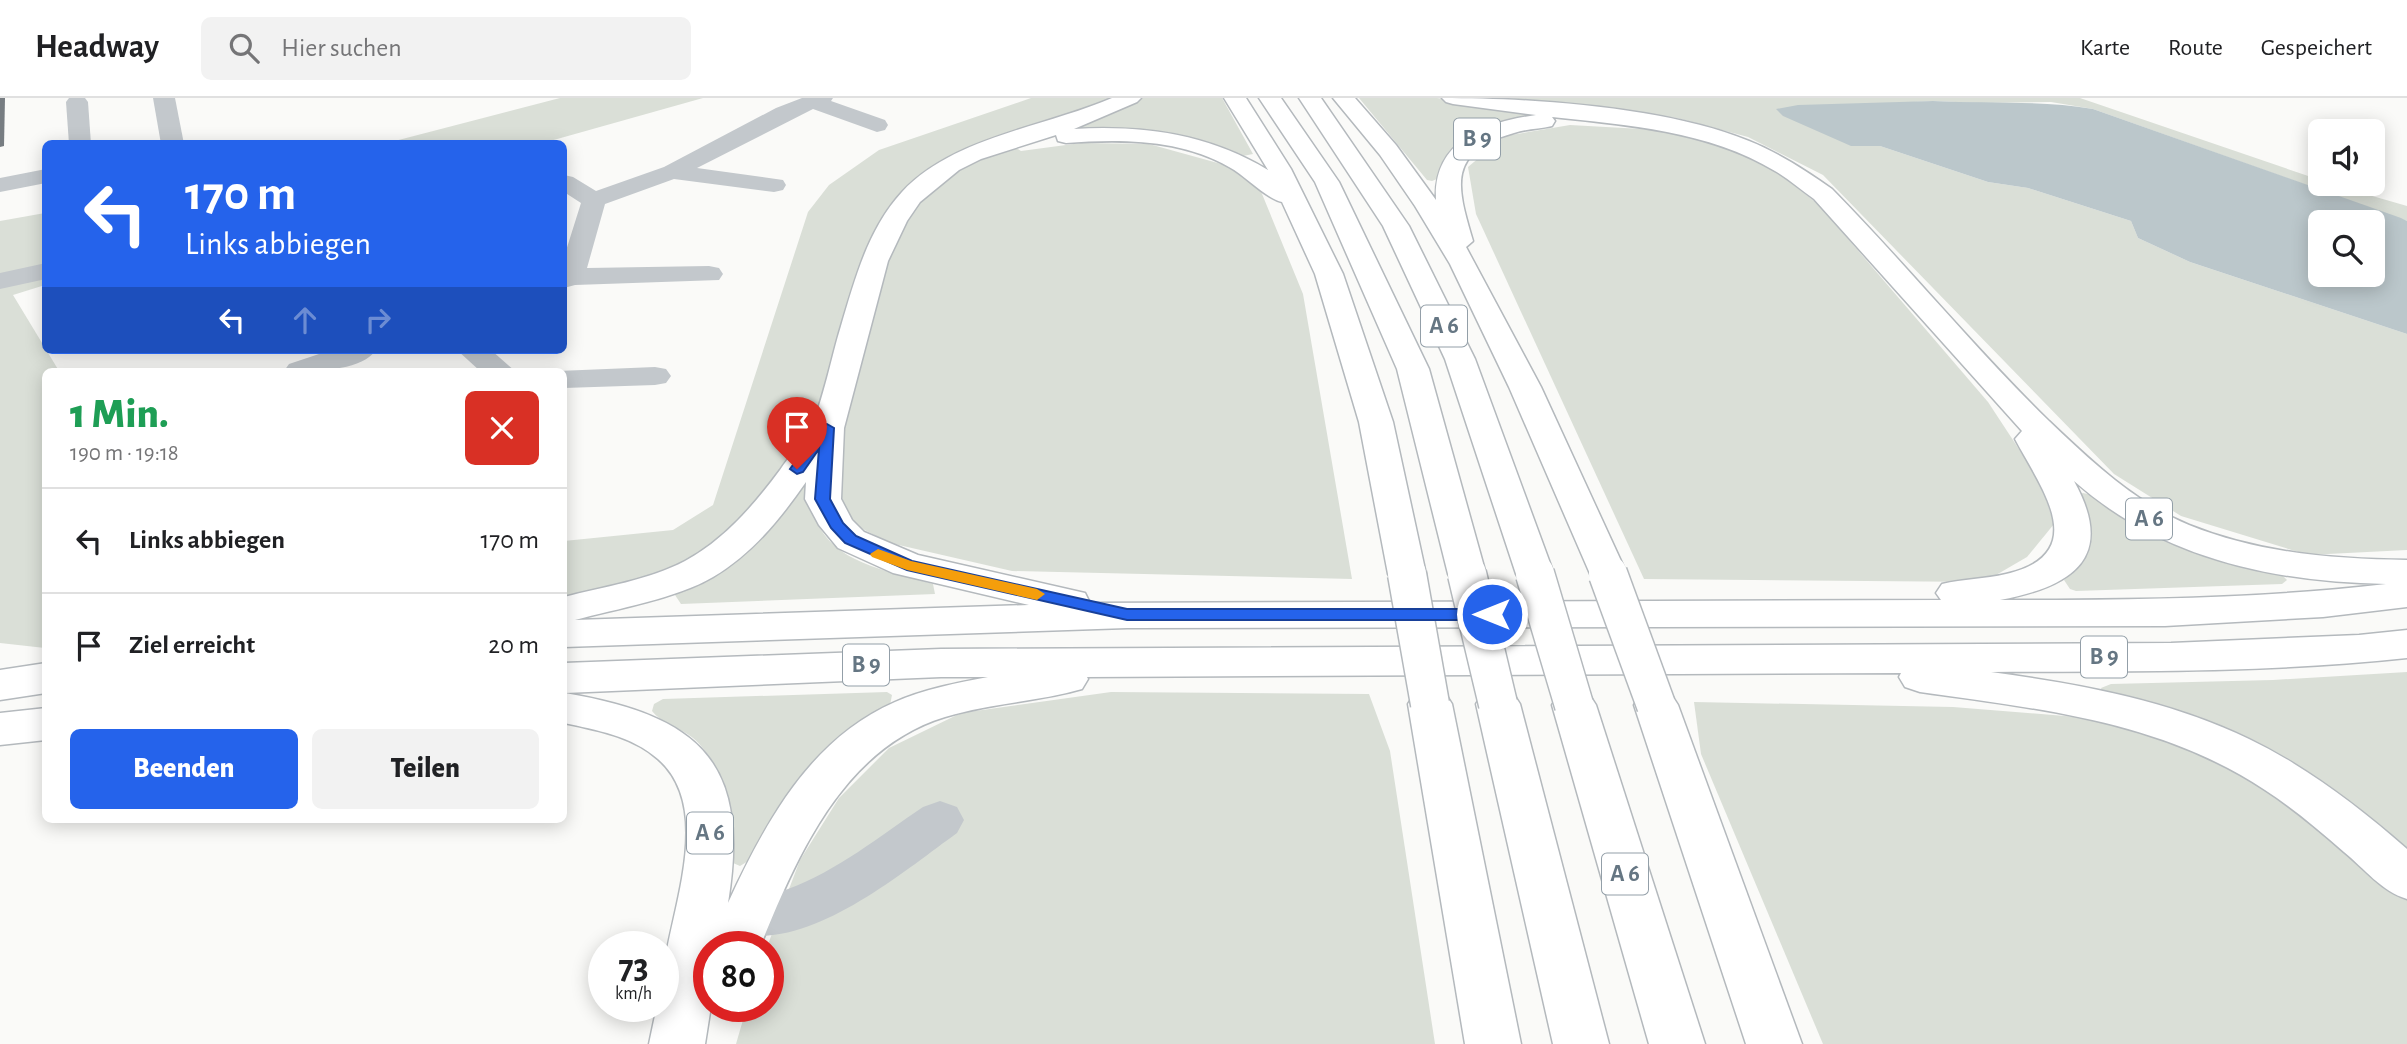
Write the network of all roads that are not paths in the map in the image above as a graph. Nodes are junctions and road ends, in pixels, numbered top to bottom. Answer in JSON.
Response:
{"nodes":[{"id":1,"x":164,"y":98,"type":"edge"},
{"id":2,"x":1130,"y":98,"type":"edge"},
{"id":3,"x":1235,"y":98,"type":"edge"},
{"id":4,"x":1270,"y":98,"type":"edge"},
{"id":5,"x":1310,"y":98,"type":"edge"},
{"id":6,"x":1344,"y":98,"type":"edge"},
{"id":7,"x":1453,"y":98,"type":"edge"},
{"id":8,"x":817,"y":99,"type":"edge"},
{"id":9,"x":77,"y":102,"type":"dead end"},
{"id":10,"x":1616,"y":118,"type":"junction"},
{"id":11,"x":877,"y":125,"type":"dead end"},
{"id":12,"x":80,"y":140,"type":"edge"},
{"id":13,"x":172,"y":140,"type":"edge"},
{"id":14,"x":1005,"y":145,"type":"junction"},
{"id":15,"x":672,"y":172,"type":"junction"},
{"id":16,"x":42,"y":178,"type":"edge"},
{"id":17,"x":567,"y":184,"type":"edge"},
{"id":18,"x":0,"y":185,"type":"edge"},
{"id":19,"x":774,"y":185,"type":"dead end"},
{"id":20,"x":594,"y":200,"type":"junction"},
{"id":21,"x":567,"y":208,"type":"edge"},
{"id":22,"x":1302,"y":214,"type":"junction"},
{"id":23,"x":1465,"y":267,"type":"junction"},
{"id":24,"x":42,"y":272,"type":"edge"},
{"id":25,"x":709,"y":274,"type":"dead end"},
{"id":26,"x":567,"y":278,"type":"edge"},
{"id":27,"x":0,"y":281,"type":"edge"},
{"id":28,"x":349,"y":354,"type":"edge"},
{"id":29,"x":477,"y":354,"type":"edge"},
{"id":30,"x":309,"y":368,"type":"edge"},
{"id":31,"x":495,"y":368,"type":"edge"},
{"id":32,"x":655,"y":376,"type":"dead end"},
{"id":33,"x":567,"y":379,"type":"edge"},
{"id":34,"x":2017,"y":408,"type":"junction"},
{"id":35,"x":827,"y":428,"type":"junction"},
{"id":36,"x":2407,"y":572,"type":"edge"},
{"id":37,"x":2407,"y":594,"type":"edge"},
{"id":38,"x":567,"y":609,"type":"edge"},
{"id":39,"x":1828,"y":614,"type":"junction"},
{"id":40,"x":1127,"y":615,"type":"junction"},
{"id":41,"x":567,"y":634,"type":"edge"},
{"id":42,"x":2407,"y":644,"type":"edge"},
{"id":43,"x":1800,"y":659,"type":"junction"},
{"id":44,"x":1169,"y":660,"type":"junction"},
{"id":45,"x":567,"y":678,"type":"edge"},
{"id":46,"x":42,"y":679,"type":"edge"},
{"id":47,"x":0,"y":685,"type":"edge"},
{"id":48,"x":567,"y":709,"type":"edge"},
{"id":49,"x":42,"y":724,"type":"edge"},
{"id":50,"x":0,"y":729,"type":"edge"},
{"id":51,"x":940,"y":820,"type":"dead end"},
{"id":52,"x":2407,"y":879,"type":"edge"},
{"id":53,"x":740,"y":931,"type":"edge"},
{"id":54,"x":701,"y":1022,"type":"edge"},
{"id":55,"x":677,"y":1044,"type":"edge"},
{"id":56,"x":692,"y":1044,"type":"edge"},
{"id":57,"x":1493,"y":1044,"type":"edge"},
{"id":58,"x":1581,"y":1044,"type":"edge"},
{"id":59,"x":1676,"y":1044,"type":"edge"},
{"id":60,"x":1774,"y":1044,"type":"edge"}],
"edges":[{"from":1,"to":13,"type":"street"},
{"from":2,"to":14,"type":"highway"},
{"from":3,"to":22,"type":"highway"},
{"from":4,"to":58,"type":"highway","number":"A 6","bridge":true},
{"from":5,"to":59,"type":"highway","number":"A 6","bridge":true},
{"from":6,"to":23,"type":"highway"},
{"from":7,"to":10,"type":"highway"},
{"from":8,"to":11,"type":"street"},
{"from":8,"to":15,"type":"street"},
{"from":9,"to":12,"type":"street"},
{"from":10,"to":23,"type":"highway","number":"B 9"},
{"from":10,"to":34,"type":"highway"},
{"from":14,"to":22,"type":"highway"},
{"from":14,"to":35,"type":"highway"},
{"from":15,"to":19,"type":"street"},
{"from":15,"to":20,"type":"street"},
{"from":16,"to":18,"type":"street"},
{"from":17,"to":20,"type":"street"},
{"from":20,"to":21,"type":"street"},
{"from":20,"to":26,"type":"street"},
{"from":22,"to":57,"type":"highway","bridge":true},
{"from":23,"to":60,"type":"highway","bridge":true},
{"from":24,"to":27,"type":"street"},
{"from":25,"to":26,"type":"street"},
{"from":28,"to":30,"type":"street"},
{"from":29,"to":31,"type":"street"},
{"from":32,"to":33,"type":"street"},
{"from":34,"to":36,"type":"highway","number":"A 6"},
{"from":34,"to":39,"type":"highway","number":"B 9"},
{"from":35,"to":38,"type":"highway"},
{"from":35,"to":40,"type":"highway"},
{"from":37,"to":39,"type":"highway","number":"B 9"},
{"from":39,"to":40,"type":"highway","number":"B 9"},
{"from":40,"to":41,"type":"highway","number":"B 9"},
{"from":42,"to":43,"type":"highway","number":"B 9"},
{"from":43,"to":44,"type":"highway","number":"B 9"},
{"from":43,"to":52,"type":"highway"},
{"from":44,"to":45,"type":"highway","number":"B 9"},
{"from":44,"to":53,"type":"highway","number":"B 9"},
{"from":46,"to":47,"type":"highway"},
{"from":48,"to":55,"type":"highway","number":"A 6"},
{"from":49,"to":50,"type":"highway"},
{"from":51,"to":53,"type":"street"},
{"from":54,"to":56,"type":"highway"}]}
